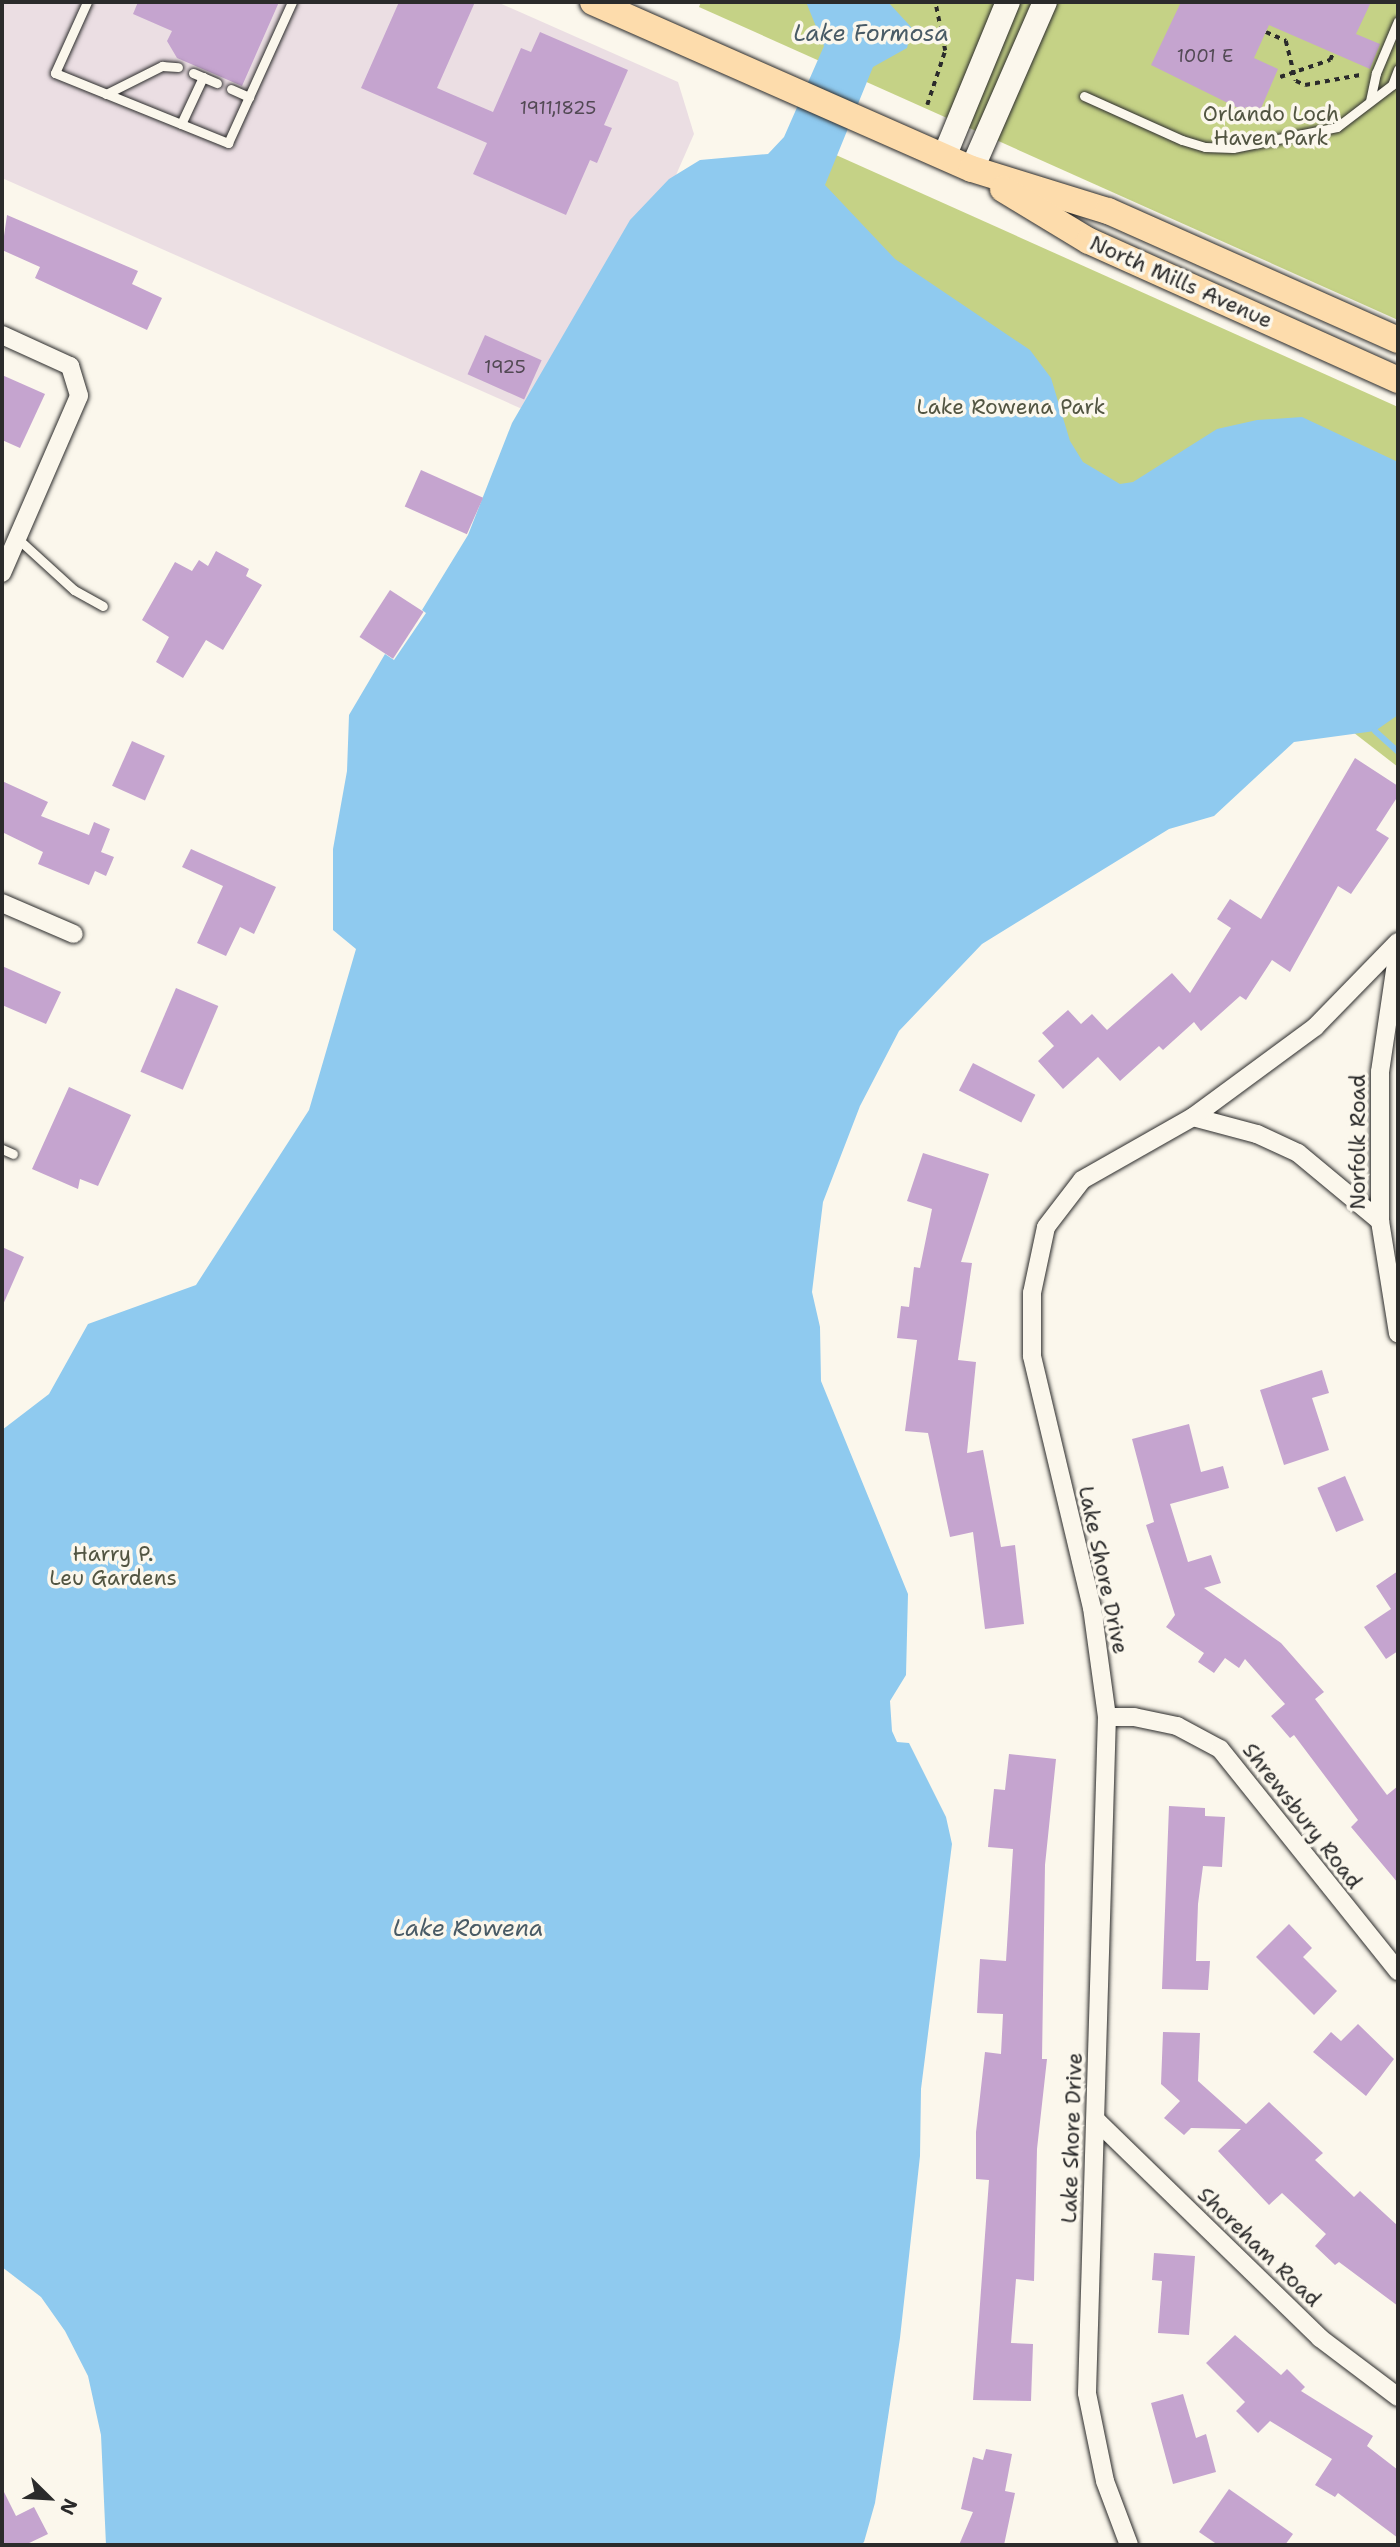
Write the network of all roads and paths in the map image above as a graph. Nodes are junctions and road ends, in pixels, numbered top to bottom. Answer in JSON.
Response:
{"nodes":[{"id":1,"x":87,"y":2,"type":"edge"},
{"id":2,"x":292,"y":2,"type":"edge"},
{"id":3,"x":593,"y":2,"type":"edge"},
{"id":4,"x":935,"y":2,"type":"edge"},
{"id":5,"x":1008,"y":2,"type":"edge"},
{"id":6,"x":1045,"y":2,"type":"edge"},
{"id":7,"x":1398,"y":21,"type":"edge"},
{"id":8,"x":1266,"y":32,"type":"dead end"},
{"id":9,"x":1333,"y":53,"type":"dead end"},
{"id":10,"x":178,"y":67,"type":"dead end"},
{"id":11,"x":1368,"y":69,"type":"dead end"},
{"id":12,"x":1398,"y":69,"type":"edge"},
{"id":13,"x":1294,"y":72,"type":"junction"},
{"id":14,"x":1280,"y":77,"type":"dead end"},
{"id":15,"x":217,"y":83,"type":"dead end"},
{"id":16,"x":231,"y":89,"type":"dead end"},
{"id":17,"x":106,"y":94,"type":"junction"},
{"id":18,"x":1084,"y":96,"type":"dead end"},
{"id":19,"x":249,"y":97,"type":"junction"},
{"id":20,"x":1370,"y":101,"type":"junction"},
{"id":21,"x":926,"y":105,"type":"dead end"},
{"id":22,"x":181,"y":124,"type":"junction"},
{"id":23,"x":944,"y":157,"type":"junction"},
{"id":24,"x":972,"y":169,"type":"junction"},
{"id":25,"x":2,"y":335,"type":"edge"},
{"id":26,"x":1398,"y":340,"type":"edge"},
{"id":27,"x":1398,"y":380,"type":"edge"},
{"id":28,"x":17,"y":538,"type":"junction"},
{"id":29,"x":2,"y":573,"type":"edge"},
{"id":30,"x":103,"y":606,"type":"dead end"},
{"id":31,"x":2,"y":903,"type":"edge"},
{"id":32,"x":74,"y":934,"type":"dead end"},
{"id":33,"x":1398,"y":942,"type":"edge"},
{"id":34,"x":1398,"y":950,"type":"edge"},
{"id":35,"x":1193,"y":1117,"type":"junction"},
{"id":36,"x":2,"y":1149,"type":"edge"},
{"id":37,"x":13,"y":1154,"type":"dead end"},
{"id":38,"x":1380,"y":1221,"type":"junction"},
{"id":39,"x":1398,"y":1334,"type":"edge"},
{"id":40,"x":1107,"y":1717,"type":"junction"},
{"id":41,"x":1398,"y":1971,"type":"edge"},
{"id":42,"x":1096,"y":2120,"type":"junction"},
{"id":43,"x":1398,"y":2397,"type":"edge"},
{"id":44,"x":1129,"y":2545,"type":"edge"}],
"edges":[{"from":1,"to":17,"type":"lane"},
{"from":2,"to":19,"type":"lane"},
{"from":3,"to":23,"type":"main road","name":"North Mills Avenue"},
{"from":4,"to":21,"type":"path"},
{"from":5,"to":23,"type":"main road"},
{"from":6,"to":24,"type":"main road"},
{"from":7,"to":20,"type":"lane"},
{"from":8,"to":13,"type":"path"},
{"from":9,"to":13,"type":"path"},
{"from":10,"to":17,"type":"lane"},
{"from":11,"to":13,"type":"path"},
{"from":12,"to":20,"type":"lane"},
{"from":13,"to":14,"type":"path"},
{"from":15,"to":22,"type":"lane"},
{"from":16,"to":19,"type":"lane"},
{"from":17,"to":22,"type":"lane"},
{"from":18,"to":20,"type":"lane"},
{"from":19,"to":22,"type":"lane"},
{"from":23,"to":24,"type":"main road","name":"North Mills Avenue"},
{"from":24,"to":26,"type":"main road","name":"North Mills Avenue"},
{"from":24,"to":27,"type":"main road","name":"North Mills Avenue"},
{"from":25,"to":28,"type":"street"},
{"from":28,"to":29,"type":"street"},
{"from":28,"to":30,"type":"lane"},
{"from":31,"to":32,"type":"street"},
{"from":33,"to":35,"type":"street","name":"Lake Shore Drive"},
{"from":34,"to":38,"type":"street","name":"Norfolk Road"},
{"from":35,"to":38,"type":"street"},
{"from":35,"to":40,"type":"street","name":"Lake Shore Drive"},
{"from":36,"to":37,"type":"lane"},
{"from":38,"to":39,"type":"street","name":"Norfolk Road"},
{"from":40,"to":41,"type":"street","name":"Shrewsbury Road"},
{"from":40,"to":42,"type":"street","name":"Lake Shore Drive"},
{"from":42,"to":43,"type":"street","name":"Shoreham Road"},
{"from":42,"to":44,"type":"street","name":"Lake Shore Drive"}]}
